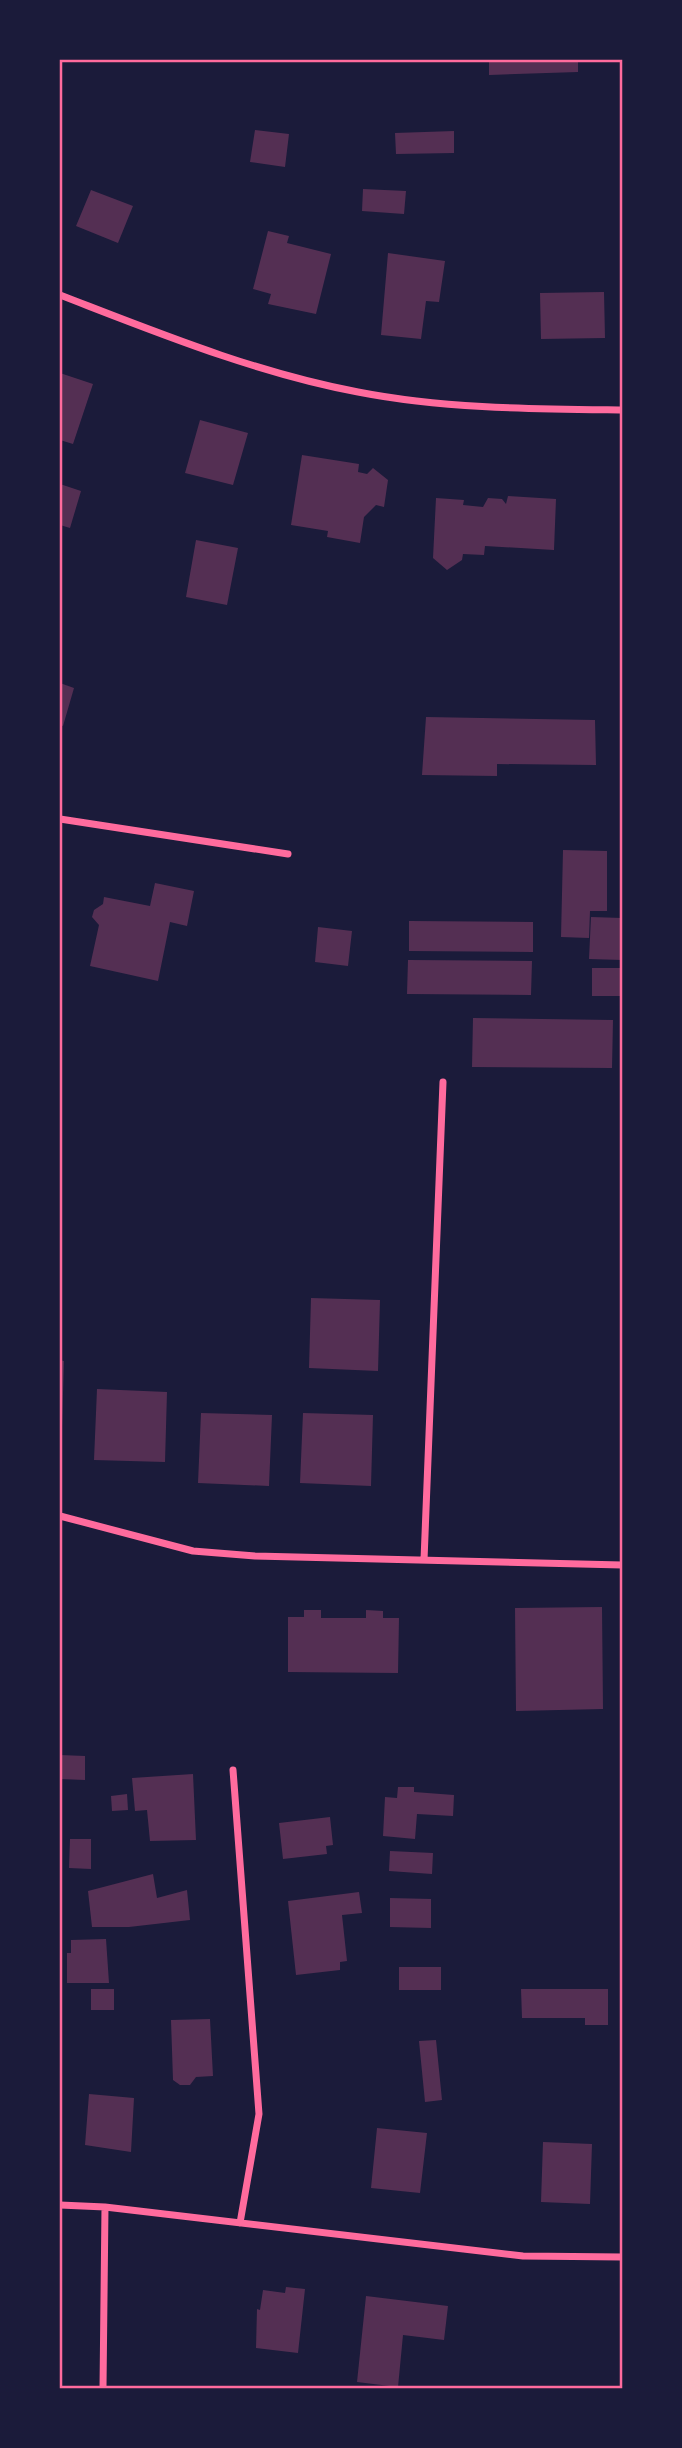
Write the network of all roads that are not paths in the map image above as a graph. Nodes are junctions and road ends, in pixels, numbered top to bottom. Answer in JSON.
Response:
{"nodes":[{"id":1,"x":60,"y":295,"type":"edge"},
{"id":2,"x":622,"y":410,"type":"edge"},
{"id":3,"x":60,"y":819,"type":"edge"},
{"id":4,"x":288,"y":854,"type":"dead end"},
{"id":5,"x":443,"y":1082,"type":"dead end"},
{"id":6,"x":60,"y":1516,"type":"edge"},
{"id":7,"x":424,"y":1560,"type":"junction"},
{"id":8,"x":622,"y":1565,"type":"edge"},
{"id":9,"x":233,"y":1770,"type":"dead end"},
{"id":10,"x":60,"y":2205,"type":"edge"},
{"id":11,"x":105,"y":2207,"type":"junction"},
{"id":12,"x":240,"y":2223,"type":"junction"},
{"id":13,"x":622,"y":2257,"type":"edge"},
{"id":14,"x":103,"y":2389,"type":"edge"}],
"edges":[{"from":1,"to":2,"type":"street"},
{"from":3,"to":4,"type":"street"},
{"from":5,"to":7,"type":"street"},
{"from":6,"to":7,"type":"street"},
{"from":7,"to":8,"type":"street"},
{"from":9,"to":12,"type":"street"},
{"from":10,"to":11,"type":"street"},
{"from":11,"to":12,"type":"street"},
{"from":11,"to":14,"type":"street"},
{"from":12,"to":13,"type":"street"}]}
